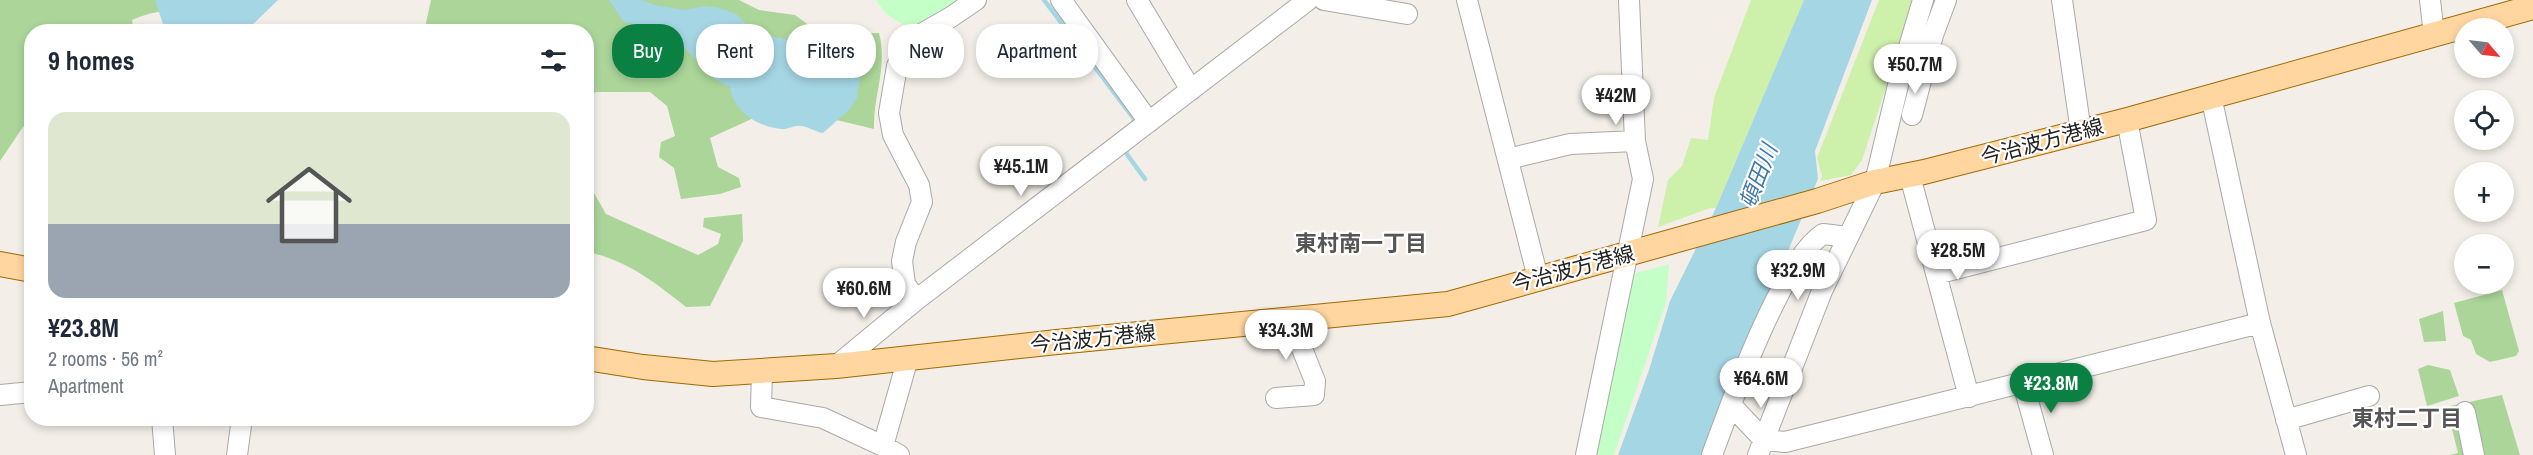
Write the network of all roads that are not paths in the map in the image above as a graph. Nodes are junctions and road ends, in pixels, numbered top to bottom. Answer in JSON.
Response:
{"nodes":[{"id":1,"x":976,"y":0,"type":"edge"},
{"id":2,"x":1061,"y":0,"type":"edge"},
{"id":3,"x":1137,"y":0,"type":"edge"},
{"id":4,"x":1308,"y":0,"type":"edge"},
{"id":5,"x":1324,"y":0,"type":"edge"},
{"id":6,"x":1467,"y":0,"type":"edge"},
{"id":7,"x":1629,"y":0,"type":"edge"},
{"id":8,"x":1923,"y":0,"type":"edge"},
{"id":9,"x":1946,"y":0,"type":"edge"},
{"id":10,"x":2062,"y":0,"type":"edge"},
{"id":11,"x":2430,"y":0,"type":"edge"},
{"id":12,"x":2533,"y":7,"type":"edge"},
{"id":13,"x":1407,"y":14,"type":"dead end"},
{"id":14,"x":2434,"y":35,"type":"junction"},
{"id":15,"x":1191,"y":90,"type":"junction"},
{"id":16,"x":2211,"y":96,"type":"junction"},
{"id":17,"x":1912,"y":115,"type":"dead end"},
{"id":18,"x":2127,"y":120,"type":"junction"},
{"id":19,"x":1149,"y":122,"type":"junction"},
{"id":20,"x":2081,"y":132,"type":"junction"},
{"id":21,"x":1635,"y":141,"type":"junction"},
{"id":22,"x":1508,"y":159,"type":"junction"},
{"id":23,"x":1910,"y":176,"type":"junction"},
{"id":24,"x":1875,"y":182,"type":"junction"},
{"id":25,"x":1848,"y":237,"type":"junction"},
{"id":26,"x":1629,"y":254,"type":"junction"},
{"id":27,"x":0,"y":264,"type":"edge"},
{"id":28,"x":24,"y":268,"type":"edge"},
{"id":29,"x":1936,"y":274,"type":"junction"},
{"id":30,"x":1538,"y":278,"type":"junction"},
{"id":31,"x":916,"y":300,"type":"junction"},
{"id":32,"x":1290,"y":320,"type":"junction"},
{"id":33,"x":2260,"y":323,"type":"junction"},
{"id":34,"x":908,"y":358,"type":"junction"},
{"id":35,"x":594,"y":359,"type":"edge"},
{"id":36,"x":836,"y":366,"type":"junction"},
{"id":37,"x":762,"y":371,"type":"junction"},
{"id":38,"x":2023,"y":383,"type":"junction"},
{"id":39,"x":24,"y":393,"type":"edge"},
{"id":40,"x":0,"y":395,"type":"edge"},
{"id":41,"x":2369,"y":396,"type":"dead end"},
{"id":42,"x":1969,"y":397,"type":"junction"},
{"id":43,"x":1276,"y":398,"type":"dead end"},
{"id":44,"x":1731,"y":405,"type":"junction"},
{"id":45,"x":2465,"y":412,"type":"dead end"},
{"id":46,"x":2286,"y":420,"type":"junction"},
{"id":47,"x":163,"y":426,"type":"edge"},
{"id":48,"x":241,"y":426,"type":"edge"},
{"id":49,"x":1761,"y":447,"type":"edge"},
{"id":50,"x":891,"y":451,"type":"edge"},
{"id":51,"x":165,"y":455,"type":"edge"},
{"id":52,"x":237,"y":455,"type":"edge"},
{"id":53,"x":1586,"y":455,"type":"edge"},
{"id":54,"x":1712,"y":455,"type":"edge"},
{"id":55,"x":2043,"y":455,"type":"edge"},
{"id":56,"x":2296,"y":455,"type":"edge"},
{"id":57,"x":2474,"y":455,"type":"edge"}],
"edges":[{"from":1,"to":31,"type":"street"},
{"from":2,"to":19,"type":"street"},
{"from":3,"to":15,"type":"street"},
{"from":4,"to":15,"type":"street"},
{"from":5,"to":13,"type":"street"},
{"from":6,"to":22,"type":"street"},
{"from":7,"to":21,"type":"street"},
{"from":8,"to":24,"type":"street"},
{"from":9,"to":17,"type":"street"},
{"from":10,"to":20,"type":"street"},
{"from":11,"to":14,"type":"street"},
{"from":12,"to":14,"type":"main road","name":"今治波方港線"},
{"from":14,"to":16,"type":"main road","name":"今治波方港線"},
{"from":15,"to":19,"type":"street"},
{"from":16,"to":18,"type":"main road","name":"今治波方港線"},
{"from":16,"to":33,"type":"street"},
{"from":18,"to":20,"type":"main road","name":"今治波方港線"},
{"from":18,"to":29,"type":"street"},
{"from":19,"to":31,"type":"street"},
{"from":20,"to":23,"type":"main road","name":"今治波方港線"},
{"from":21,"to":22,"type":"street"},
{"from":21,"to":26,"type":"street"},
{"from":22,"to":30,"type":"street"},
{"from":23,"to":24,"type":"main road","name":"今治波方港線"},
{"from":23,"to":29,"type":"street"},
{"from":24,"to":25,"type":"street"},
{"from":24,"to":26,"type":"main road","name":"今治波方港線"},
{"from":25,"to":44,"type":"street"},
{"from":25,"to":49,"type":"street"},
{"from":26,"to":30,"type":"main road","name":"今治波方港線"},
{"from":26,"to":53,"type":"street"},
{"from":27,"to":28,"type":"main road"},
{"from":29,"to":42,"type":"street"},
{"from":30,"to":32,"type":"main road","name":"今治波方港線"},
{"from":31,"to":36,"type":"street"},
{"from":32,"to":34,"type":"main road","name":"今治波方港線"},
{"from":32,"to":43,"type":"street"},
{"from":33,"to":38,"type":"street"},
{"from":33,"to":46,"type":"street"},
{"from":34,"to":36,"type":"main road","name":"今治波方港線"},
{"from":34,"to":50,"type":"street"},
{"from":35,"to":37,"type":"main road","name":"今治波方港線"},
{"from":36,"to":37,"type":"main road","name":"今治波方港線"},
{"from":37,"to":50,"type":"street"},
{"from":38,"to":42,"type":"street"},
{"from":38,"to":55,"type":"street"},
{"from":39,"to":40,"type":"street"},
{"from":41,"to":46,"type":"street"},
{"from":42,"to":49,"type":"street"},
{"from":44,"to":49,"type":"street"},
{"from":44,"to":54,"type":"street"},
{"from":45,"to":57,"type":"street"},
{"from":46,"to":56,"type":"street"},
{"from":47,"to":51,"type":"street"},
{"from":48,"to":52,"type":"street"}]}
